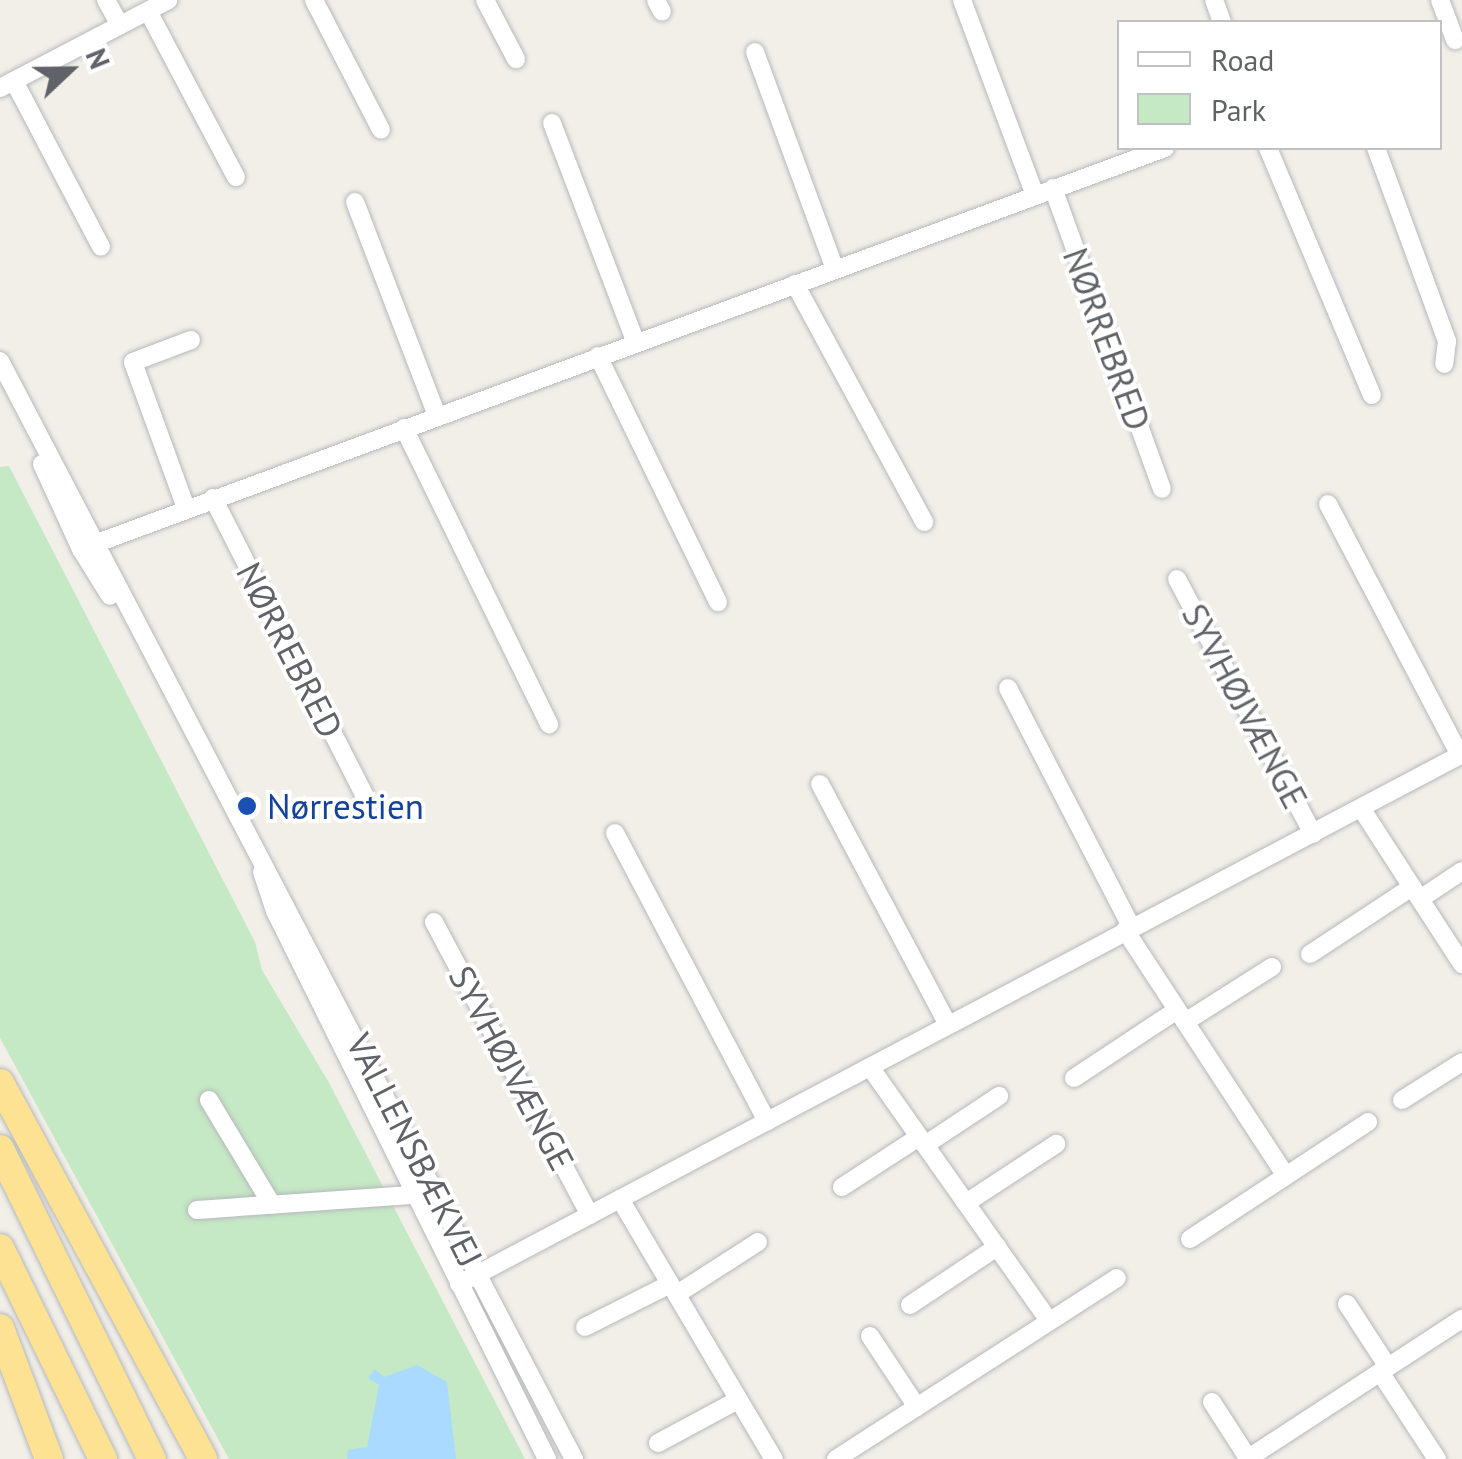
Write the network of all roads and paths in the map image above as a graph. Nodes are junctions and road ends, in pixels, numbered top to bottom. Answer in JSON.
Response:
{"nodes":[{"id":1,"x":106,"y":0,"type":"edge"},
{"id":2,"x":168,"y":0,"type":"edge"},
{"id":3,"x":314,"y":0,"type":"edge"},
{"id":4,"x":484,"y":0,"type":"edge"},
{"id":5,"x":962,"y":0,"type":"edge"},
{"id":6,"x":1440,"y":0,"type":"edge"},
{"id":7,"x":148,"y":10,"type":"junction"},
{"id":8,"x":120,"y":25,"type":"junction"},
{"id":9,"x":1452,"y":41,"type":"edge"},
{"id":10,"x":755,"y":52,"type":"dead end"},
{"id":11,"x":516,"y":60,"type":"dead end"},
{"id":12,"x":7,"y":85,"type":"edge"},
{"id":13,"x":552,"y":123,"type":"dead end"},
{"id":14,"x":381,"y":130,"type":"dead end"},
{"id":15,"x":1160,"y":150,"type":"edge"},
{"id":16,"x":1269,"y":150,"type":"edge"},
{"id":17,"x":1377,"y":150,"type":"edge"},
{"id":18,"x":236,"y":177,"type":"dead end"},
{"id":19,"x":1044,"y":192,"type":"junction"},
{"id":20,"x":355,"y":202,"type":"dead end"},
{"id":21,"x":101,"y":246,"type":"dead end"},
{"id":22,"x":836,"y":269,"type":"junction"},
{"id":23,"x":796,"y":284,"type":"junction"},
{"id":24,"x":190,"y":340,"type":"dead end"},
{"id":25,"x":636,"y":343,"type":"junction"},
{"id":26,"x":598,"y":356,"type":"junction"},
{"id":27,"x":1,"y":364,"type":"edge"},
{"id":28,"x":1444,"y":364,"type":"dead end"},
{"id":29,"x":1372,"y":395,"type":"dead end"},
{"id":30,"x":437,"y":416,"type":"junction"},
{"id":31,"x":404,"y":428,"type":"junction"},
{"id":32,"x":1162,"y":489,"type":"dead end"},
{"id":33,"x":213,"y":498,"type":"junction"},
{"id":34,"x":1328,"y":504,"type":"dead end"},
{"id":35,"x":186,"y":508,"type":"junction"},
{"id":36,"x":924,"y":522,"type":"dead end"},
{"id":37,"x":87,"y":546,"type":"junction"},
{"id":38,"x":1178,"y":579,"type":"dead end"},
{"id":39,"x":718,"y":602,"type":"dead end"},
{"id":40,"x":1008,"y":688,"type":"dead end"},
{"id":41,"x":549,"y":724,"type":"dead end"},
{"id":42,"x":1461,"y":754,"type":"edge"},
{"id":43,"x":820,"y":784,"type":"dead end"},
{"id":44,"x":368,"y":802,"type":"dead end"},
{"id":45,"x":1361,"y":808,"type":"junction"},
{"id":46,"x":615,"y":833,"type":"dead end"},
{"id":47,"x":1313,"y":834,"type":"junction"},
{"id":48,"x":252,"y":843,"type":"junction"},
{"id":49,"x":1462,"y":871,"type":"edge"},
{"id":50,"x":1416,"y":893,"type":"junction"},
{"id":51,"x":434,"y":922,"type":"dead end"},
{"id":52,"x":1128,"y":928,"type":"junction"},
{"id":53,"x":1310,"y":954,"type":"dead end"},
{"id":54,"x":1462,"y":964,"type":"edge"},
{"id":55,"x":1272,"y":967,"type":"dead end"},
{"id":56,"x":1181,"y":1016,"type":"junction"},
{"id":57,"x":948,"y":1026,"type":"junction"},
{"id":58,"x":1462,"y":1062,"type":"edge"},
{"id":59,"x":870,"y":1067,"type":"junction"},
{"id":60,"x":1074,"y":1078,"type":"dead end"},
{"id":61,"x":0,"y":1083,"type":"edge"},
{"id":62,"x":999,"y":1096,"type":"dead end"},
{"id":63,"x":209,"y":1100,"type":"dead end"},
{"id":64,"x":1402,"y":1100,"type":"dead end"},
{"id":65,"x":767,"y":1121,"type":"junction"},
{"id":66,"x":1368,"y":1122,"type":"dead end"},
{"id":67,"x":922,"y":1141,"type":"junction"},
{"id":68,"x":1056,"y":1144,"type":"dead end"},
{"id":69,"x":0,"y":1150,"type":"edge"},
{"id":70,"x":1286,"y":1176,"type":"junction"},
{"id":71,"x":842,"y":1187,"type":"dead end"},
{"id":72,"x":414,"y":1195,"type":"junction"},
{"id":73,"x":620,"y":1199,"type":"junction"},
{"id":74,"x":966,"y":1203,"type":"junction"},
{"id":75,"x":272,"y":1205,"type":"junction"},
{"id":76,"x":197,"y":1210,"type":"dead end"},
{"id":77,"x":590,"y":1215,"type":"junction"},
{"id":78,"x":1190,"y":1239,"type":"dead end"},
{"id":79,"x":758,"y":1242,"type":"dead end"},
{"id":80,"x":997,"y":1247,"type":"junction"},
{"id":81,"x":0,"y":1248,"type":"edge"},
{"id":82,"x":478,"y":1274,"type":"junction"},
{"id":83,"x":1117,"y":1278,"type":"dead end"},
{"id":84,"x":459,"y":1284,"type":"junction"},
{"id":85,"x":674,"y":1289,"type":"junction"},
{"id":86,"x":1347,"y":1304,"type":"dead end"},
{"id":87,"x":910,"y":1305,"type":"dead end"},
{"id":88,"x":1462,"y":1319,"type":"edge"},
{"id":89,"x":1049,"y":1321,"type":"junction"},
{"id":90,"x":586,"y":1327,"type":"dead end"},
{"id":91,"x":0,"y":1328,"type":"edge"},
{"id":92,"x":870,"y":1336,"type":"dead end"},
{"id":93,"x":1384,"y":1370,"type":"junction"},
{"id":94,"x":738,"y":1400,"type":"junction"},
{"id":95,"x":1212,"y":1402,"type":"dead end"},
{"id":96,"x":916,"y":1407,"type":"junction"},
{"id":97,"x":658,"y":1443,"type":"dead end"},
{"id":98,"x":1257,"y":1456,"type":"edge"},
{"id":99,"x":49,"y":1459,"type":"edge"},
{"id":100,"x":103,"y":1459,"type":"edge"},
{"id":101,"x":152,"y":1459,"type":"edge"},
{"id":102,"x":204,"y":1459,"type":"edge"},
{"id":103,"x":547,"y":1459,"type":"edge"},
{"id":104,"x":574,"y":1459,"type":"edge"},
{"id":105,"x":774,"y":1459,"type":"edge"},
{"id":106,"x":836,"y":1459,"type":"edge"},
{"id":107,"x":1437,"y":1459,"type":"edge"}],
"edges":[{"from":1,"to":8,"type":"street"},
{"from":2,"to":7,"type":"street"},
{"from":3,"to":14,"type":"street"},
{"from":4,"to":11,"type":"street"},
{"from":5,"to":19,"type":"street","name":"NØRREBRED"},
{"from":6,"to":9,"type":"street"},
{"from":7,"to":8,"type":"street"},
{"from":7,"to":18,"type":"street"},
{"from":8,"to":12,"type":"street"},
{"from":10,"to":22,"type":"street"},
{"from":12,"to":21,"type":"street"},
{"from":13,"to":25,"type":"street"},
{"from":15,"to":19,"type":"street"},
{"from":16,"to":29,"type":"street"},
{"from":17,"to":28,"type":"street"},
{"from":19,"to":22,"type":"street"},
{"from":19,"to":32,"type":"street","name":"NØRREBRED"},
{"from":20,"to":30,"type":"street"},
{"from":22,"to":23,"type":"street"},
{"from":23,"to":25,"type":"street"},
{"from":23,"to":36,"type":"street"},
{"from":24,"to":35,"type":"street"},
{"from":25,"to":26,"type":"street"},
{"from":26,"to":30,"type":"street"},
{"from":26,"to":39,"type":"street"},
{"from":27,"to":37,"type":"street","name":"VALLENSBÆKVEJ"},
{"from":30,"to":31,"type":"street"},
{"from":31,"to":33,"type":"street"},
{"from":31,"to":41,"type":"street"},
{"from":33,"to":35,"type":"street"},
{"from":33,"to":44,"type":"street","name":"NØRREBRED"},
{"from":34,"to":42,"type":"street","name":"SYVHØJVÆNGE"},
{"from":35,"to":37,"type":"street"},
{"from":37,"to":48,"type":"street","name":"VALLENSBÆKVEJ"},
{"from":38,"to":47,"type":"street","name":"SYVHØJVÆNGE"},
{"from":40,"to":52,"type":"street"},
{"from":42,"to":45,"type":"street","name":"SYVHØJVÆNGE"},
{"from":43,"to":57,"type":"street"},
{"from":45,"to":47,"type":"street","name":"SYVHØJVÆNGE"},
{"from":45,"to":50,"type":"street","name":"SYVHØJVÆNGE"},
{"from":46,"to":65,"type":"street"},
{"from":47,"to":52,"type":"street","name":"SYVHØJVÆNGE"},
{"from":48,"to":72,"type":"street","name":"VALLENSBÆKVEJ"},
{"from":48,"to":82,"type":"street","name":"VALLENSBÆKVEJ"},
{"from":49,"to":50,"type":"street"},
{"from":50,"to":53,"type":"street"},
{"from":50,"to":54,"type":"street","name":"SYVHØJVÆNGE"},
{"from":51,"to":77,"type":"street","name":"SYVHØJVÆNGE"},
{"from":52,"to":56,"type":"street"},
{"from":52,"to":57,"type":"street","name":"SYVHØJVÆNGE"},
{"from":55,"to":56,"type":"street"},
{"from":56,"to":60,"type":"street"},
{"from":56,"to":70,"type":"street"},
{"from":57,"to":59,"type":"street","name":"SYVHØJVÆNGE"},
{"from":58,"to":64,"type":"street"},
{"from":59,"to":65,"type":"street","name":"SYVHØJVÆNGE"},
{"from":59,"to":67,"type":"street"},
{"from":61,"to":102,"type":"highway"},
{"from":62,"to":67,"type":"street"},
{"from":63,"to":75,"type":"street"},
{"from":65,"to":73,"type":"street","name":"SYVHØJVÆNGE"},
{"from":66,"to":70,"type":"street"},
{"from":67,"to":71,"type":"street"},
{"from":67,"to":74,"type":"street"},
{"from":68,"to":74,"type":"street"},
{"from":69,"to":101,"type":"highway"},
{"from":70,"to":78,"type":"street"},
{"from":72,"to":75,"type":"street"},
{"from":72,"to":84,"type":"street","name":"VALLENSBÆKVEJ"},
{"from":73,"to":77,"type":"street","name":"SYVHØJVÆNGE"},
{"from":73,"to":85,"type":"street"},
{"from":74,"to":80,"type":"street"},
{"from":75,"to":76,"type":"street"},
{"from":77,"to":82,"type":"street","name":"SYVHØJVÆNGE"},
{"from":79,"to":85,"type":"street"},
{"from":80,"to":87,"type":"street"},
{"from":80,"to":89,"type":"street"},
{"from":81,"to":100,"type":"highway"},
{"from":82,"to":84,"type":"street","name":"SYVHØJVÆNGE"},
{"from":82,"to":104,"type":"street","name":"VALLENSBÆKVEJ"},
{"from":83,"to":89,"type":"street"},
{"from":84,"to":103,"type":"street","name":"VALLENSBÆKVEJ"},
{"from":85,"to":90,"type":"street"},
{"from":85,"to":94,"type":"street"},
{"from":86,"to":93,"type":"street"},
{"from":88,"to":93,"type":"street"},
{"from":89,"to":96,"type":"street"},
{"from":91,"to":99,"type":"highway"},
{"from":92,"to":96,"type":"street"},
{"from":93,"to":98,"type":"street"},
{"from":93,"to":107,"type":"street"},
{"from":94,"to":97,"type":"street"},
{"from":94,"to":105,"type":"street"},
{"from":95,"to":98,"type":"street"},
{"from":96,"to":106,"type":"street"}]}
